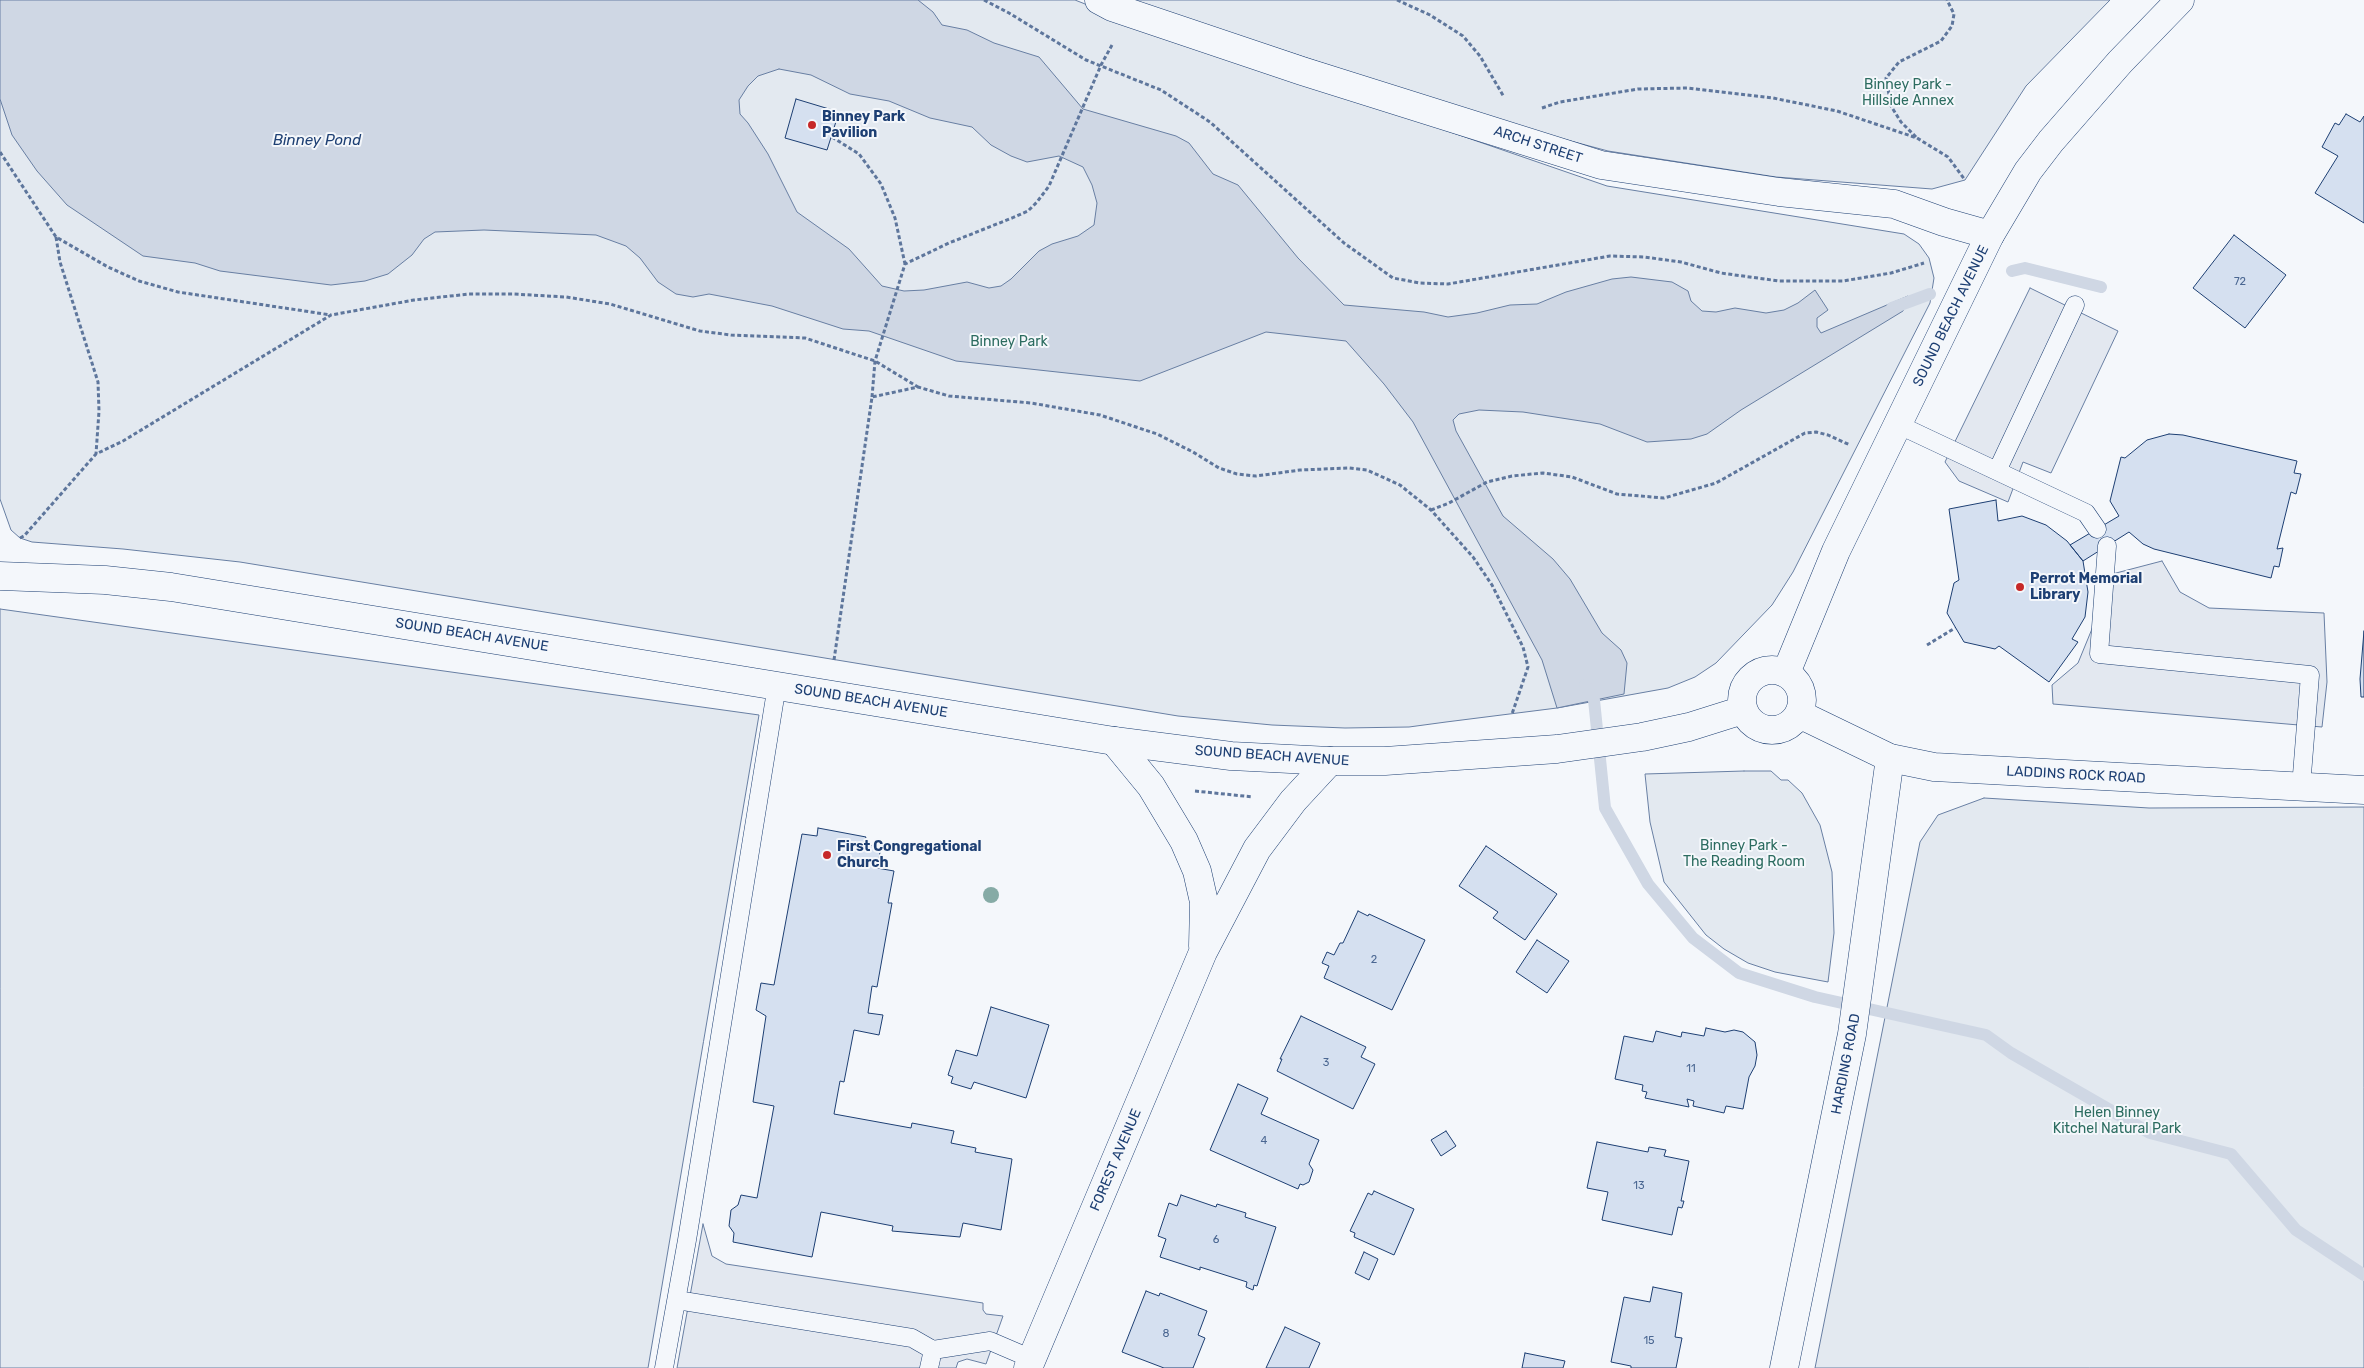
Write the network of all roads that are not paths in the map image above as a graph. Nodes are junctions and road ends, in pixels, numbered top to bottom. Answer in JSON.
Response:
{"nodes":[{"id":1,"x":1099,"y":0,"type":"edge"},
{"id":2,"x":2180,"y":0,"type":"edge"},
{"id":3,"x":1990,"y":235,"type":"junction"},
{"id":4,"x":2075,"y":305,"type":"dead end"},
{"id":5,"x":1899,"y":425,"type":"junction"},
{"id":6,"x":1997,"y":471,"type":"junction"},
{"id":7,"x":2097,"y":529,"type":"dead end"},
{"id":8,"x":2107,"y":546,"type":"dead end"},
{"id":9,"x":0,"y":576,"type":"edge"},
{"id":10,"x":1786,"y":673,"type":"junction"},
{"id":11,"x":777,"y":686,"type":"junction"},
{"id":12,"x":1743,"y":710,"type":"junction"},
{"id":13,"x":1799,"y":714,"type":"junction"},
{"id":14,"x":1114,"y":741,"type":"junction"},
{"id":15,"x":1890,"y":758,"type":"junction"},
{"id":16,"x":1330,"y":761,"type":"junction"},
{"id":17,"x":2301,"y":787,"type":"junction"},
{"id":18,"x":2364,"y":790,"type":"edge"},
{"id":19,"x":1203,"y":952,"type":"junction"},
{"id":20,"x":677,"y":1300,"type":"junction"},
{"id":21,"x":933,"y":1350,"type":"junction"},
{"id":22,"x":1030,"y":1364,"type":"edge"},
{"id":23,"x":664,"y":1368,"type":"edge"},
{"id":24,"x":930,"y":1368,"type":"edge"},
{"id":25,"x":1784,"y":1368,"type":"edge"}],
"edges":[{"from":1,"to":3,"type":"street","name":"ARCH STREET"},
{"from":2,"to":3,"type":"street","name":"SOUND BEACH AVENUE"},
{"from":3,"to":5,"type":"street","name":"SOUND BEACH AVENUE"},
{"from":4,"to":6,"type":"lane"},
{"from":5,"to":6,"type":"lane"},
{"from":5,"to":10,"type":"street","name":"SOUND BEACH AVENUE"},
{"from":6,"to":7,"type":"lane"},
{"from":8,"to":17,"type":"lane"},
{"from":9,"to":11,"type":"street","name":"SOUND BEACH AVENUE"},
{"from":10,"to":12,"type":"street"},
{"from":10,"to":13,"type":"street"},
{"from":11,"to":14,"type":"street","name":"SOUND BEACH AVENUE"},
{"from":11,"to":20,"type":"lane"},
{"from":12,"to":13,"type":"street"},
{"from":12,"to":16,"type":"street","name":"SOUND BEACH AVENUE"},
{"from":13,"to":15,"type":"street","name":"LADDINS ROCK ROAD"},
{"from":14,"to":16,"type":"street","name":"SOUND BEACH AVENUE"},
{"from":14,"to":19,"type":"street","name":"FOREST AVENUE"},
{"from":15,"to":17,"type":"street","name":"LADDINS ROCK ROAD"},
{"from":15,"to":25,"type":"street","name":"HARDING ROAD"},
{"from":16,"to":19,"type":"street","name":"FOREST AVENUE"},
{"from":17,"to":18,"type":"street","name":"LADDINS ROCK ROAD"},
{"from":19,"to":22,"type":"street","name":"FOREST AVENUE"},
{"from":20,"to":21,"type":"lane"},
{"from":20,"to":23,"type":"lane"},
{"from":21,"to":22,"type":"lane"},
{"from":21,"to":24,"type":"lane"}]}
